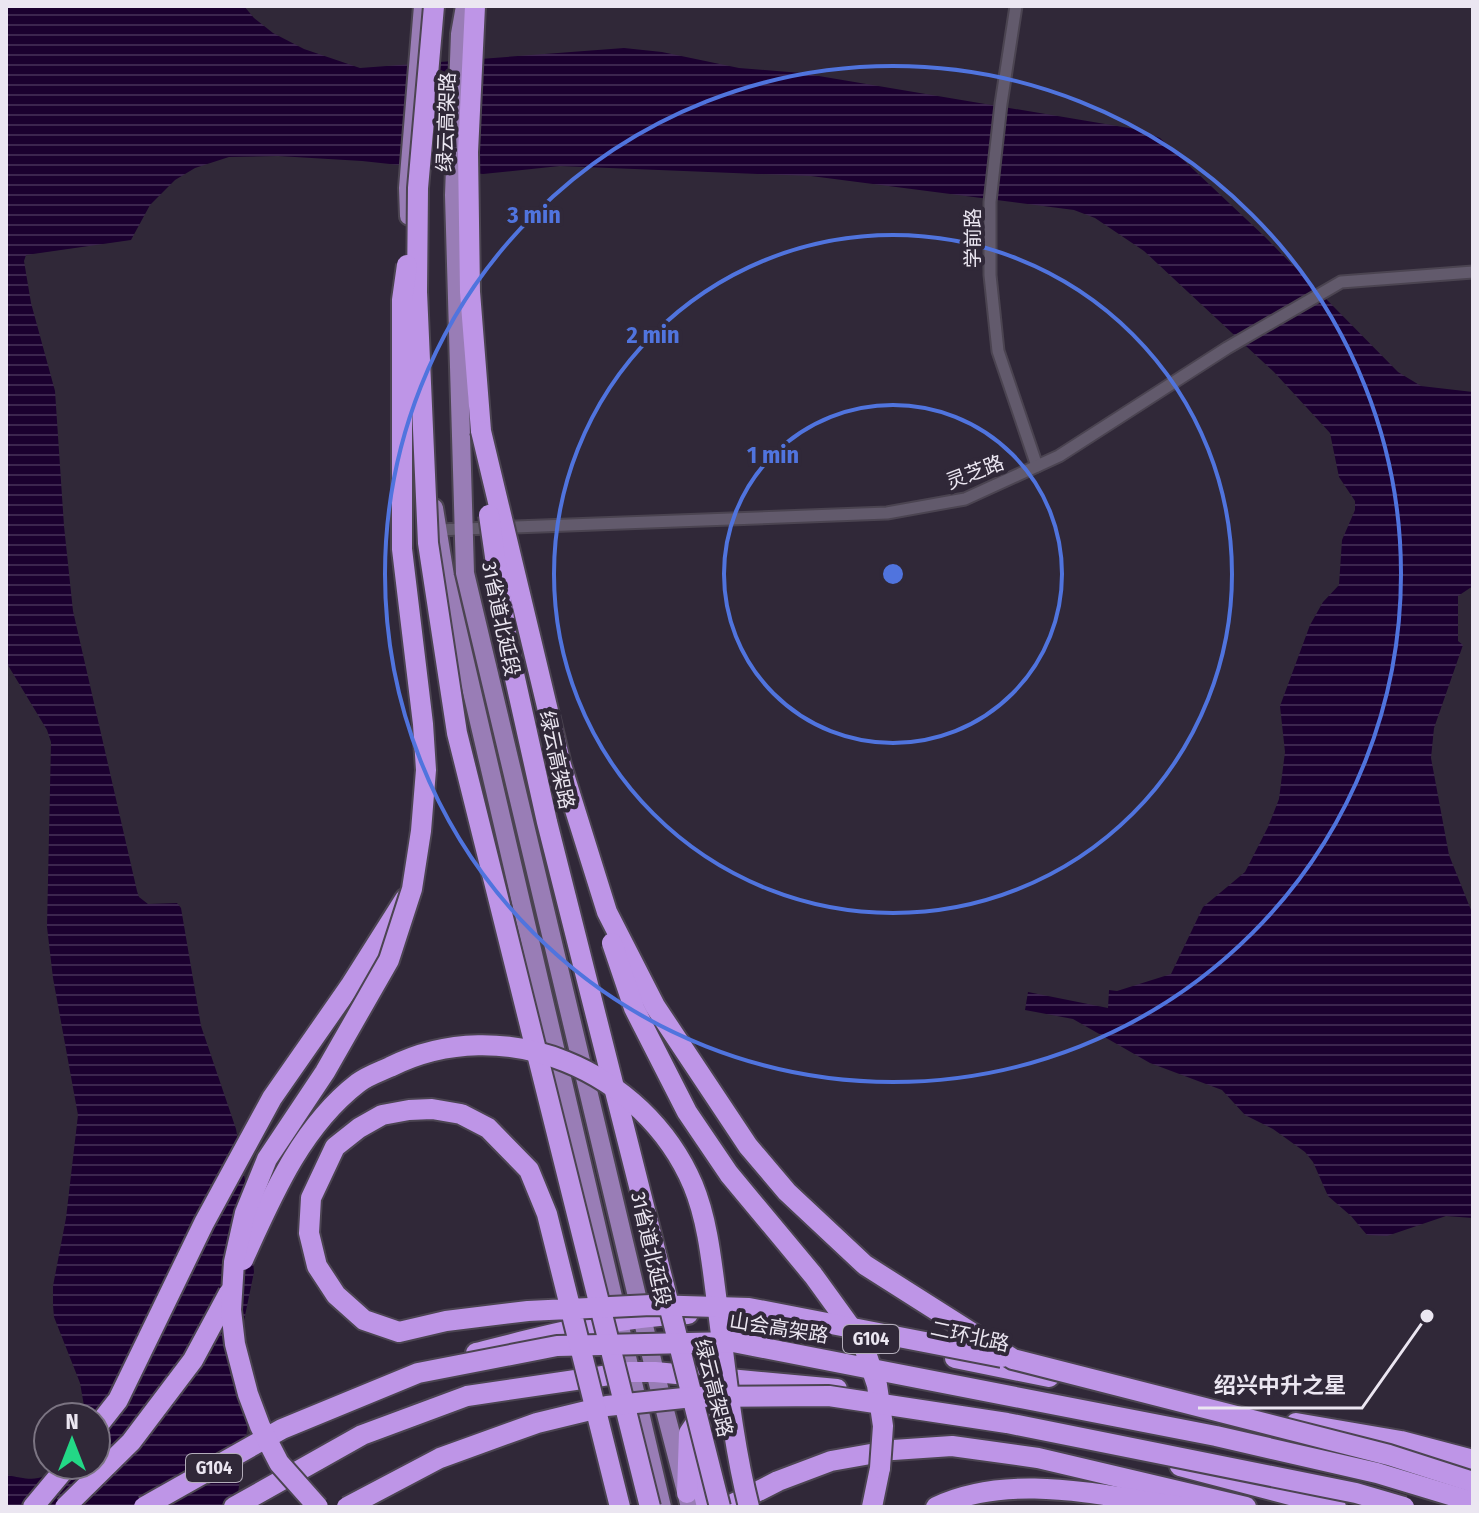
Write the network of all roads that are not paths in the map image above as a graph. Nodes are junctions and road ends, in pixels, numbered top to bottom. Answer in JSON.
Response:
{"nodes":[{"id":1,"x":423,"y":6,"type":"edge"},
{"id":2,"x":434,"y":6,"type":"edge"},
{"id":3,"x":465,"y":6,"type":"edge"},
{"id":4,"x":475,"y":6,"type":"edge"},
{"id":5,"x":1016,"y":6,"type":"edge"},
{"id":6,"x":413,"y":188,"type":"junction"},
{"id":7,"x":1473,"y":272,"type":"edge"},
{"id":8,"x":481,"y":431,"type":"junction"},
{"id":9,"x":1037,"y":466,"type":"junction"},
{"id":10,"x":463,"y":529,"type":"junction"},
{"id":11,"x":437,"y":530,"type":"junction"},
{"id":12,"x":561,"y":765,"type":"junction"},
{"id":13,"x":412,"y":889,"type":"junction"},
{"id":14,"x":644,"y":1316,"type":"junction"},
{"id":15,"x":617,"y":1320,"type":"junction"},
{"id":16,"x":1013,"y":1359,"type":"junction"},
{"id":17,"x":630,"y":1372,"type":"junction"},
{"id":18,"x":655,"y":1372,"type":"junction"},
{"id":19,"x":745,"y":1379,"type":"junction"},
{"id":20,"x":112,"y":1408,"type":"edge"},
{"id":21,"x":689,"y":1433,"type":"junction"},
{"id":22,"x":1473,"y":1460,"type":"edge"},
{"id":23,"x":55,"y":1481,"type":"edge"},
{"id":24,"x":1473,"y":1482,"type":"edge"},
{"id":25,"x":688,"y":1500,"type":"edge"},
{"id":26,"x":1473,"y":1502,"type":"edge"},
{"id":27,"x":236,"y":1506,"type":"edge"},
{"id":28,"x":33,"y":1507,"type":"edge"},
{"id":29,"x":65,"y":1507,"type":"edge"},
{"id":30,"x":147,"y":1507,"type":"edge"},
{"id":31,"x":318,"y":1507,"type":"edge"},
{"id":32,"x":347,"y":1507,"type":"edge"},
{"id":33,"x":620,"y":1507,"type":"edge"},
{"id":34,"x":650,"y":1507,"type":"edge"},
{"id":35,"x":662,"y":1507,"type":"edge"},
{"id":36,"x":707,"y":1507,"type":"edge"},
{"id":37,"x":720,"y":1507,"type":"edge"},
{"id":38,"x":727,"y":1507,"type":"edge"},
{"id":39,"x":749,"y":1507,"type":"edge"},
{"id":40,"x":872,"y":1507,"type":"edge"},
{"id":41,"x":936,"y":1507,"type":"edge"},
{"id":42,"x":1185,"y":1507,"type":"edge"},
{"id":43,"x":1246,"y":1507,"type":"edge"},
{"id":44,"x":1336,"y":1507,"type":"edge"},
{"id":45,"x":1404,"y":1507,"type":"edge"}],
"edges":[{"from":1,"to":6,"type":"main road"},
{"from":2,"to":6,"type":"highway","name":"绿云高架路","bridge":true},
{"from":3,"to":10,"type":"main road","name":"31省道北延段"},
{"from":4,"to":8,"type":"highway","name":"绿云高架路"},
{"from":5,"to":9,"type":"street","name":"学前路"},
{"from":6,"to":11,"type":"main road"},
{"from":6,"to":13,"type":"highway","bridge":true},
{"from":6,"to":34,"type":"highway","name":"绿云高架路","bridge":true},
{"from":7,"to":9,"type":"street","name":"灵芝路"},
{"from":8,"to":12,"type":"highway","bridge":true},
{"from":8,"to":37,"type":"highway","name":"绿云高架路","bridge":true},
{"from":9,"to":10,"type":"street","name":"灵芝路"},
{"from":10,"to":11,"type":"street","name":"灵芝路"},
{"from":10,"to":14,"type":"main road","name":"31省道北延段"},
{"from":11,"to":15,"type":"main road"},
{"from":12,"to":16,"type":"highway","bridge":true},
{"from":12,"to":40,"type":"highway","bridge":true},
{"from":13,"to":20,"type":"highway"},
{"from":13,"to":31,"type":"highway","bridge":true},
{"from":14,"to":15,"type":"highway","name":"二环北路","number":"G104"},
{"from":14,"to":18,"type":"main road","name":"31省道北延段"},
{"from":14,"to":22,"type":"highway","name":"二环北路","number":"G104"},
{"from":15,"to":17,"type":"main road"},
{"from":15,"to":30,"type":"highway","name":"二环北路","number":"G104","bridge":true},
{"from":16,"to":24,"type":"highway","bridge":true},
{"from":16,"to":33,"type":"highway","bridge":true},
{"from":17,"to":18,"type":"highway","number":"G104"},
{"from":17,"to":27,"type":"highway","number":"G104"},
{"from":17,"to":35,"type":"main road"},
{"from":18,"to":19,"type":"highway","number":"G104"},
{"from":18,"to":25,"type":"main road","name":"31省道北延段"},
{"from":19,"to":21,"type":"highway"},
{"from":19,"to":44,"type":"highway","number":"G104"},
{"from":21,"to":25,"type":"highway"},
{"from":21,"to":36,"type":"highway"},
{"from":23,"to":28,"type":"highway"},
{"from":26,"to":30,"type":"highway","name":"山会高架路","bridge":true},
{"from":29,"to":39,"type":"highway","bridge":true},
{"from":32,"to":45,"type":"highway","bridge":true},
{"from":38,"to":43,"type":"highway","bridge":true},
{"from":41,"to":42,"type":"highway"}]}
